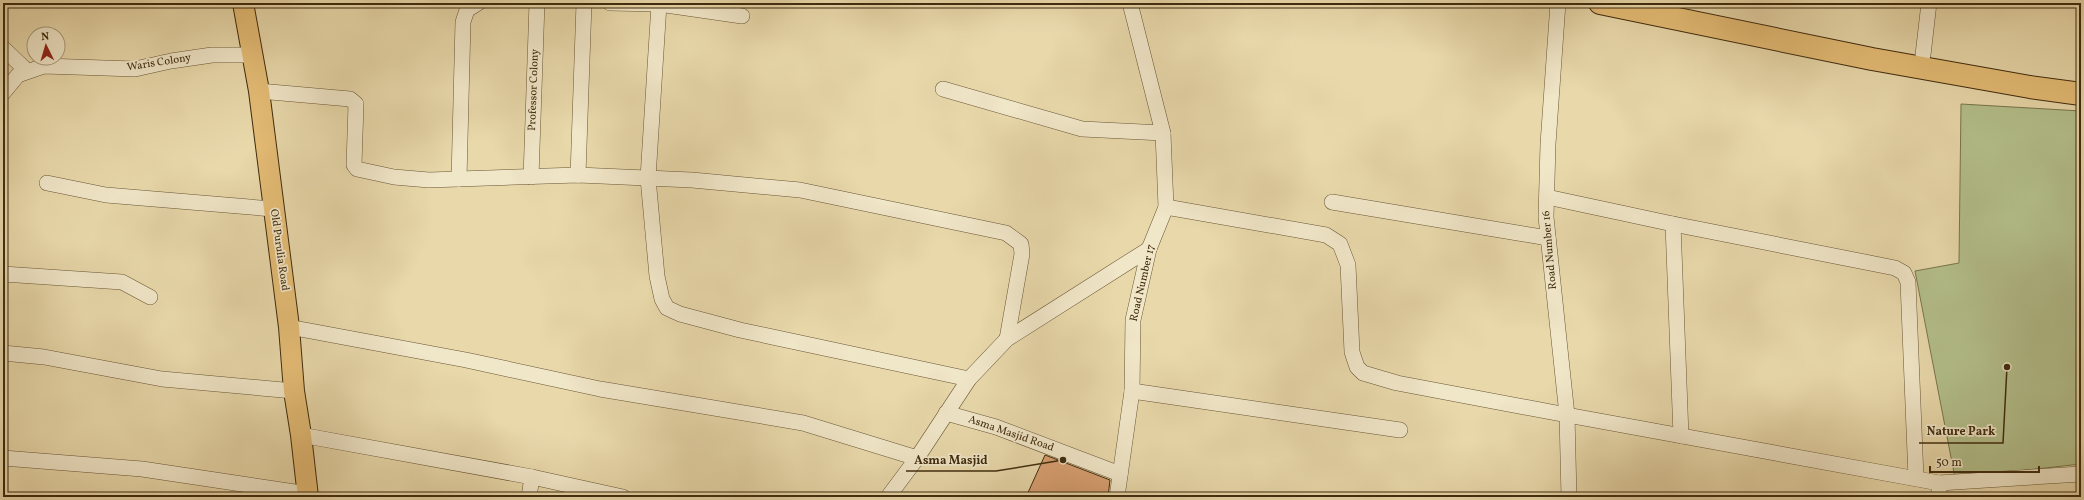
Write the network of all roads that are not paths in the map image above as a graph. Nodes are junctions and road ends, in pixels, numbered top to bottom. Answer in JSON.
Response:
{"nodes":[{"id":1,"x":243,"y":3,"type":"edge"},
{"id":2,"x":478,"y":3,"type":"edge"},
{"id":3,"x":537,"y":3,"type":"edge"},
{"id":4,"x":584,"y":3,"type":"edge"},
{"id":5,"x":610,"y":3,"type":"edge"},
{"id":6,"x":1130,"y":3,"type":"edge"},
{"id":7,"x":1558,"y":3,"type":"edge"},
{"id":8,"x":1600,"y":3,"type":"edge"},
{"id":9,"x":1655,"y":3,"type":"edge"},
{"id":10,"x":1929,"y":3,"type":"edge"},
{"id":11,"x":659,"y":4,"type":"junction"},
{"id":12,"x":742,"y":16,"type":"dead end"},
{"id":13,"x":3,"y":48,"type":"edge"},
{"id":14,"x":1923,"y":55,"type":"junction"},
{"id":15,"x":252,"y":56,"type":"junction"},
{"id":16,"x":27,"y":71,"type":"junction"},
{"id":17,"x":2081,"y":80,"type":"edge"},
{"id":18,"x":943,"y":89,"type":"dead end"},
{"id":19,"x":259,"y":91,"type":"junction"},
{"id":20,"x":3,"y":93,"type":"edge"},
{"id":21,"x":2081,"y":94,"type":"edge"},
{"id":22,"x":1163,"y":133,"type":"junction"},
{"id":23,"x":578,"y":175,"type":"junction"},
{"id":24,"x":531,"y":177,"type":"junction"},
{"id":25,"x":648,"y":178,"type":"junction"},
{"id":26,"x":459,"y":179,"type":"junction"},
{"id":27,"x":47,"y":183,"type":"dead end"},
{"id":28,"x":1546,"y":197,"type":"junction"},
{"id":29,"x":1332,"y":202,"type":"dead end"},
{"id":30,"x":273,"y":208,"type":"junction"},
{"id":31,"x":1166,"y":208,"type":"junction"},
{"id":32,"x":1673,"y":224,"type":"junction"},
{"id":33,"x":1548,"y":238,"type":"junction"},
{"id":34,"x":1149,"y":249,"type":"junction"},
{"id":35,"x":3,"y":274,"type":"edge"},
{"id":36,"x":150,"y":297,"type":"dead end"},
{"id":37,"x":289,"y":327,"type":"junction"},
{"id":38,"x":1007,"y":339,"type":"junction"},
{"id":39,"x":3,"y":353,"type":"edge"},
{"id":40,"x":969,"y":379,"type":"junction"},
{"id":41,"x":294,"y":391,"type":"junction"},
{"id":42,"x":1132,"y":391,"type":"junction"},
{"id":43,"x":946,"y":413,"type":"junction"},
{"id":44,"x":1567,"y":415,"type":"junction"},
{"id":45,"x":1400,"y":430,"type":"dead end"},
{"id":46,"x":302,"y":435,"type":"junction"},
{"id":47,"x":1681,"y":436,"type":"junction"},
{"id":48,"x":3,"y":458,"type":"edge"},
{"id":49,"x":917,"y":458,"type":"junction"},
{"id":50,"x":1120,"y":474,"type":"junction"},
{"id":51,"x":2081,"y":474,"type":"edge"},
{"id":52,"x":532,"y":477,"type":"junction"},
{"id":53,"x":1916,"y":478,"type":"junction"},
{"id":54,"x":1939,"y":490,"type":"edge"},
{"id":55,"x":308,"y":496,"type":"edge"},
{"id":56,"x":529,"y":497,"type":"edge"},
{"id":57,"x":623,"y":497,"type":"edge"},
{"id":58,"x":888,"y":497,"type":"edge"},
{"id":59,"x":1116,"y":497,"type":"edge"},
{"id":60,"x":1569,"y":497,"type":"edge"}],
"edges":[{"from":1,"to":15,"type":"main road","name":"Old Purulia Road"},
{"from":2,"to":26,"type":"street"},
{"from":3,"to":24,"type":"street","name":"Professor Colony"},
{"from":4,"to":23,"type":"street"},
{"from":5,"to":11,"type":"street"},
{"from":6,"to":22,"type":"street","name":"Road Number 17"},
{"from":7,"to":28,"type":"street","name":"Road Number 16"},
{"from":8,"to":21,"type":"highway"},
{"from":9,"to":14,"type":"highway"},
{"from":10,"to":14,"type":"street"},
{"from":11,"to":12,"type":"street"},
{"from":11,"to":25,"type":"street"},
{"from":13,"to":16,"type":"street"},
{"from":14,"to":17,"type":"highway"},
{"from":15,"to":16,"type":"street","name":"Waris Colony"},
{"from":15,"to":19,"type":"main road","name":"Old Purulia Road"},
{"from":16,"to":20,"type":"street","name":"Waris Colony"},
{"from":18,"to":22,"type":"street"},
{"from":19,"to":26,"type":"street"},
{"from":19,"to":30,"type":"main road","name":"Old Purulia Road"},
{"from":22,"to":31,"type":"street","name":"Road Number 17"},
{"from":23,"to":24,"type":"street"},
{"from":23,"to":25,"type":"street"},
{"from":24,"to":26,"type":"street"},
{"from":25,"to":38,"type":"street"},
{"from":25,"to":40,"type":"street"},
{"from":27,"to":30,"type":"street"},
{"from":28,"to":32,"type":"street"},
{"from":28,"to":33,"type":"street","name":"Road Number 16"},
{"from":29,"to":33,"type":"street"},
{"from":30,"to":37,"type":"main road","name":"Old Purulia Road"},
{"from":31,"to":34,"type":"street","name":"Road Number 17"},
{"from":31,"to":44,"type":"street"},
{"from":32,"to":47,"type":"street"},
{"from":32,"to":53,"type":"street"},
{"from":33,"to":44,"type":"street","name":"Road Number 16"},
{"from":34,"to":38,"type":"street"},
{"from":34,"to":42,"type":"street","name":"Road Number 17"},
{"from":35,"to":36,"type":"street"},
{"from":37,"to":41,"type":"main road","name":"Old Purulia Road"},
{"from":37,"to":49,"type":"street"},
{"from":38,"to":40,"type":"street"},
{"from":39,"to":41,"type":"street"},
{"from":40,"to":43,"type":"street"},
{"from":41,"to":46,"type":"main road","name":"Old Purulia Road"},
{"from":42,"to":45,"type":"street"},
{"from":42,"to":50,"type":"street","name":"Road Number 17"},
{"from":43,"to":49,"type":"street"},
{"from":43,"to":50,"type":"street","name":"Asma Masjid Road"},
{"from":44,"to":47,"type":"street"},
{"from":44,"to":60,"type":"street","name":"Road Number 16"},
{"from":46,"to":52,"type":"street"},
{"from":46,"to":55,"type":"main road","name":"Old Purulia Road"},
{"from":47,"to":53,"type":"street"},
{"from":48,"to":55,"type":"street"},
{"from":49,"to":58,"type":"street"},
{"from":50,"to":59,"type":"street","name":"Road Number 17"},
{"from":51,"to":54,"type":"street"},
{"from":52,"to":56,"type":"street"},
{"from":52,"to":57,"type":"street"},
{"from":53,"to":54,"type":"street"}]}
